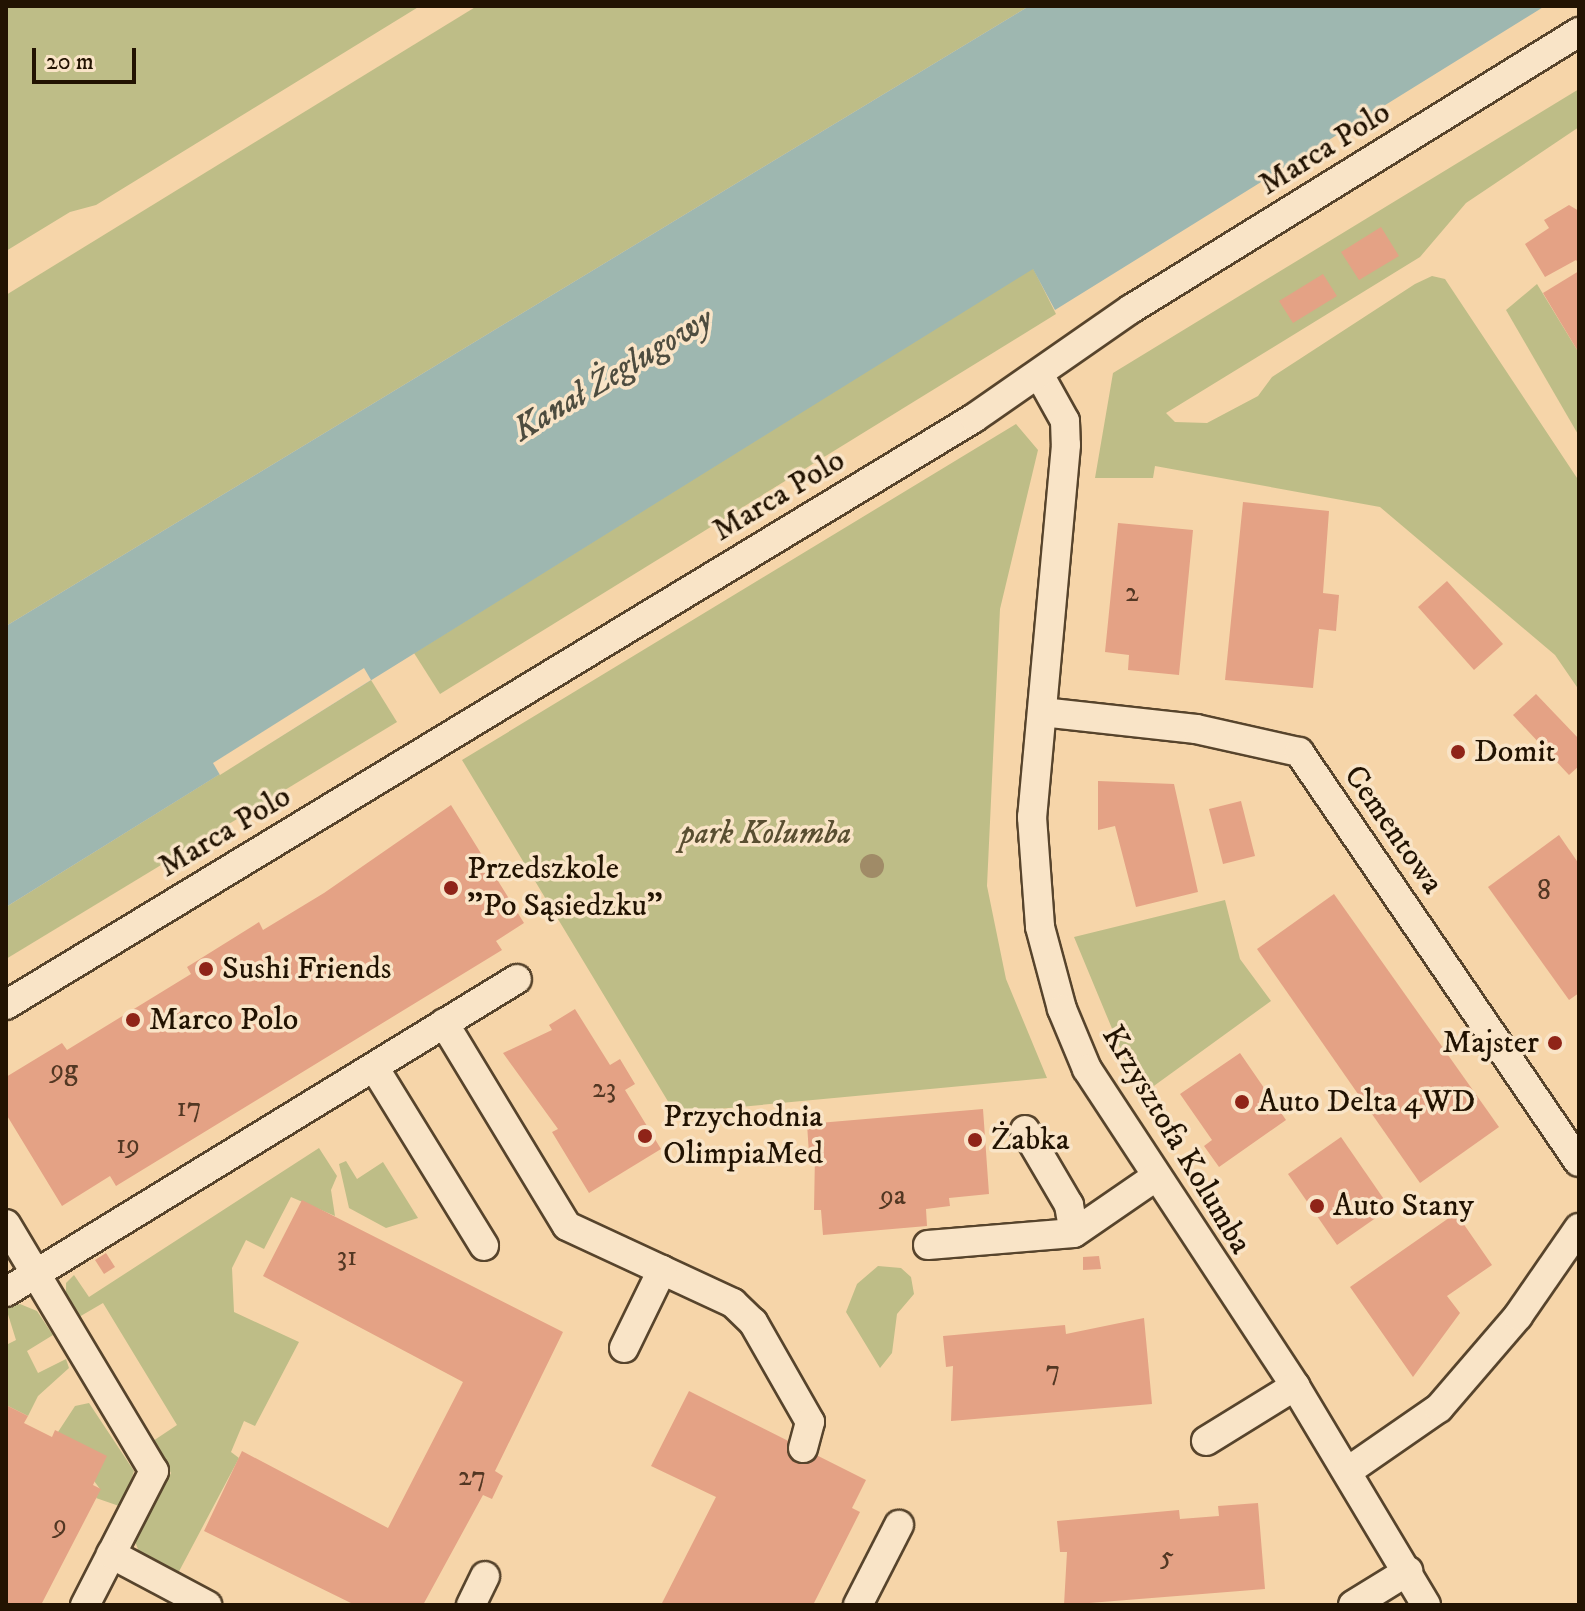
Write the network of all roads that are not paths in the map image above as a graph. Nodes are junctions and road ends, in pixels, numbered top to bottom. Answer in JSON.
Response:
{"nodes":[{"id":1,"x":1579,"y":32,"type":"edge"},
{"id":2,"x":1040,"y":376,"type":"junction"},
{"id":3,"x":1042,"y":712,"type":"junction"},
{"id":4,"x":517,"y":979,"type":"dead end"},
{"id":5,"x":6,"y":1005,"type":"edge"},
{"id":6,"x":444,"y":1023,"type":"junction"},
{"id":7,"x":374,"y":1067,"type":"junction"},
{"id":8,"x":1025,"y":1130,"type":"dead end"},
{"id":9,"x":1579,"y":1162,"type":"edge"},
{"id":10,"x":1154,"y":1178,"type":"junction"},
{"id":11,"x":6,"y":1224,"type":"edge"},
{"id":12,"x":1579,"y":1228,"type":"edge"},
{"id":13,"x":1074,"y":1233,"type":"junction"},
{"id":14,"x":928,"y":1245,"type":"dead end"},
{"id":15,"x":484,"y":1246,"type":"dead end"},
{"id":16,"x":662,"y":1270,"type":"junction"},
{"id":17,"x":36,"y":1274,"type":"junction"},
{"id":18,"x":6,"y":1292,"type":"edge"},
{"id":19,"x":624,"y":1348,"type":"dead end"},
{"id":20,"x":1295,"y":1386,"type":"junction"},
{"id":21,"x":1206,"y":1441,"type":"dead end"},
{"id":22,"x":803,"y":1448,"type":"dead end"},
{"id":23,"x":1348,"y":1471,"type":"junction"},
{"id":24,"x":899,"y":1525,"type":"dead end"},
{"id":25,"x":111,"y":1554,"type":"junction"},
{"id":26,"x":1408,"y":1571,"type":"junction"},
{"id":27,"x":485,"y":1576,"type":"dead end"},
{"id":28,"x":85,"y":1605,"type":"edge"},
{"id":29,"x":207,"y":1605,"type":"edge"},
{"id":30,"x":471,"y":1605,"type":"edge"},
{"id":31,"x":858,"y":1605,"type":"edge"},
{"id":32,"x":1353,"y":1605,"type":"edge"},
{"id":33,"x":1426,"y":1605,"type":"edge"}],
"edges":[{"from":1,"to":2,"type":"street","name":"Marca Polo"},
{"from":2,"to":3,"type":"street","name":"Krzysztofa Kolumba"},
{"from":2,"to":5,"type":"street","name":"Marca Polo"},
{"from":3,"to":9,"type":"street","name":"Cementowa"},
{"from":3,"to":10,"type":"street","name":"Krzysztofa Kolumba"},
{"from":4,"to":6,"type":"street"},
{"from":6,"to":7,"type":"street"},
{"from":6,"to":16,"type":"street"},
{"from":7,"to":15,"type":"street"},
{"from":7,"to":17,"type":"street"},
{"from":8,"to":13,"type":"street"},
{"from":10,"to":13,"type":"street"},
{"from":10,"to":20,"type":"street","name":"Krzysztofa Kolumba"},
{"from":11,"to":17,"type":"street"},
{"from":12,"to":23,"type":"street"},
{"from":13,"to":14,"type":"street"},
{"from":16,"to":19,"type":"street"},
{"from":16,"to":22,"type":"street"},
{"from":17,"to":18,"type":"street"},
{"from":17,"to":25,"type":"street"},
{"from":20,"to":21,"type":"street"},
{"from":20,"to":23,"type":"street","name":"Krzysztofa Kolumba"},
{"from":23,"to":26,"type":"street","name":"Krzysztofa Kolumba"},
{"from":24,"to":31,"type":"street"},
{"from":25,"to":28,"type":"street"},
{"from":25,"to":29,"type":"street"},
{"from":26,"to":32,"type":"street"},
{"from":26,"to":33,"type":"street","name":"Krzysztofa Kolumba"},
{"from":27,"to":30,"type":"street"}]}
